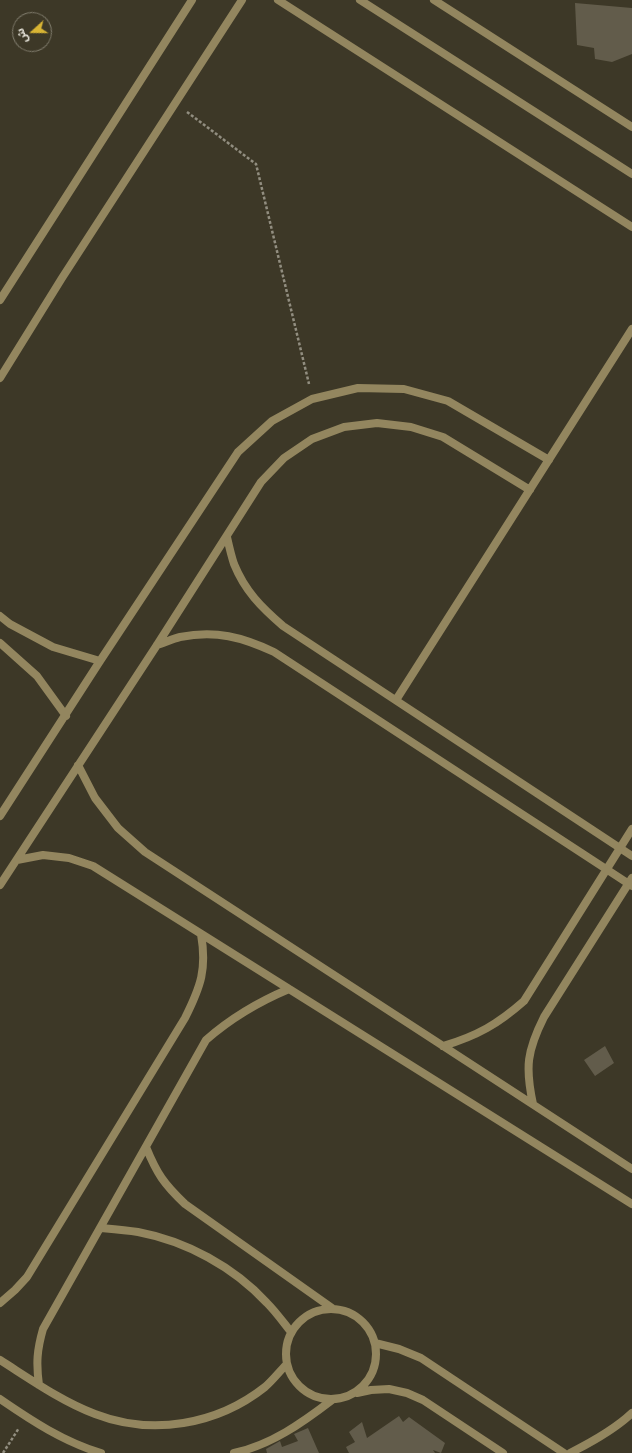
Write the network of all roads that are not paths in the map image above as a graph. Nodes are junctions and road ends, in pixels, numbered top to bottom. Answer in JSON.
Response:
{"nodes":[{"id":1,"x":192,"y":0,"type":"edge"},
{"id":2,"x":242,"y":0,"type":"edge"},
{"id":3,"x":278,"y":0,"type":"edge"},
{"id":4,"x":360,"y":0,"type":"edge"},
{"id":5,"x":434,"y":0,"type":"edge"},
{"id":6,"x":632,"y":127,"type":"edge"},
{"id":7,"x":632,"y":174,"type":"edge"},
{"id":8,"x":632,"y":228,"type":"edge"},
{"id":9,"x":0,"y":300,"type":"edge"},
{"id":10,"x":632,"y":329,"type":"edge"},
{"id":11,"x":0,"y":378,"type":"edge"},
{"id":12,"x":548,"y":460,"type":"junction"},
{"id":13,"x":530,"y":490,"type":"junction"},
{"id":14,"x":227,"y":537,"type":"junction"},
{"id":15,"x":0,"y":616,"type":"edge"},
{"id":16,"x":0,"y":642,"type":"edge"},
{"id":17,"x":157,"y":645,"type":"junction"},
{"id":18,"x":100,"y":661,"type":"junction"},
{"id":19,"x":396,"y":700,"type":"junction"},
{"id":20,"x":66,"y":716,"type":"junction"},
{"id":21,"x":78,"y":765,"type":"junction"},
{"id":22,"x":0,"y":816,"type":"edge"},
{"id":23,"x":632,"y":829,"type":"edge"},
{"id":24,"x":620,"y":848,"type":"junction"},
{"id":25,"x":632,"y":856,"type":"edge"},
{"id":26,"x":17,"y":860,"type":"junction"},
{"id":27,"x":607,"y":870,"type":"junction"},
{"id":28,"x":631,"y":883,"type":"edge"},
{"id":29,"x":0,"y":885,"type":"edge"},
{"id":30,"x":201,"y":934,"type":"junction"},
{"id":31,"x":289,"y":989,"type":"junction"},
{"id":32,"x":443,"y":1046,"type":"junction"},
{"id":33,"x":533,"y":1104,"type":"junction"},
{"id":34,"x":146,"y":1147,"type":"junction"},
{"id":35,"x":632,"y":1168,"type":"edge"},
{"id":36,"x":632,"y":1204,"type":"edge"},
{"id":37,"x":101,"y":1228,"type":"junction"},
{"id":38,"x":0,"y":1303,"type":"edge"},
{"id":39,"x":332,"y":1308,"type":"junction"},
{"id":40,"x":291,"y":1332,"type":"junction"},
{"id":41,"x":376,"y":1343,"type":"junction"},
{"id":42,"x":0,"y":1360,"type":"edge"},
{"id":43,"x":286,"y":1365,"type":"junction"},
{"id":44,"x":39,"y":1385,"type":"junction"},
{"id":45,"x":354,"y":1394,"type":"junction"},
{"id":46,"x":0,"y":1399,"type":"edge"},
{"id":47,"x":332,"y":1400,"type":"junction"},
{"id":48,"x":632,"y":1413,"type":"edge"},
{"id":49,"x":101,"y":1453,"type":"edge"},
{"id":50,"x":234,"y":1453,"type":"edge"},
{"id":51,"x":503,"y":1453,"type":"edge"},
{"id":52,"x":564,"y":1453,"type":"edge"},
{"id":53,"x":570,"y":1453,"type":"edge"}],
"edges":[{"from":1,"to":9,"type":"street"},
{"from":2,"to":11,"type":"street"},
{"from":3,"to":8,"type":"street"},
{"from":4,"to":7,"type":"street"},
{"from":5,"to":6,"type":"street"},
{"from":10,"to":12,"type":"street"},
{"from":12,"to":13,"type":"street"},
{"from":12,"to":18,"type":"street"},
{"from":13,"to":14,"type":"street"},
{"from":13,"to":19,"type":"street"},
{"from":14,"to":17,"type":"street"},
{"from":14,"to":19,"type":"street"},
{"from":15,"to":18,"type":"street"},
{"from":16,"to":20,"type":"street"},
{"from":17,"to":21,"type":"street"},
{"from":17,"to":27,"type":"street"},
{"from":18,"to":20,"type":"street"},
{"from":19,"to":24,"type":"street"},
{"from":20,"to":22,"type":"street"},
{"from":21,"to":26,"type":"street"},
{"from":21,"to":32,"type":"street"},
{"from":23,"to":24,"type":"street"},
{"from":24,"to":25,"type":"street"},
{"from":24,"to":27,"type":"street"},
{"from":26,"to":29,"type":"street"},
{"from":26,"to":30,"type":"street"},
{"from":27,"to":28,"type":"street"},
{"from":27,"to":32,"type":"street"},
{"from":28,"to":33,"type":"street"},
{"from":30,"to":31,"type":"street"},
{"from":30,"to":38,"type":"street"},
{"from":31,"to":34,"type":"street"},
{"from":31,"to":36,"type":"street"},
{"from":32,"to":33,"type":"street"},
{"from":33,"to":35,"type":"street"},
{"from":34,"to":37,"type":"street"},
{"from":34,"to":39,"type":"street"},
{"from":37,"to":40,"type":"street"},
{"from":37,"to":44,"type":"street"},
{"from":39,"to":40,"type":"street"},
{"from":39,"to":41,"type":"street"},
{"from":40,"to":43,"type":"street"},
{"from":41,"to":45,"type":"street"},
{"from":41,"to":52,"type":"street"},
{"from":42,"to":44,"type":"street"},
{"from":43,"to":44,"type":"street"},
{"from":43,"to":47,"type":"street"},
{"from":45,"to":47,"type":"street"},
{"from":45,"to":51,"type":"street"},
{"from":46,"to":49,"type":"street"},
{"from":47,"to":50,"type":"street"},
{"from":48,"to":53,"type":"street"}]}
